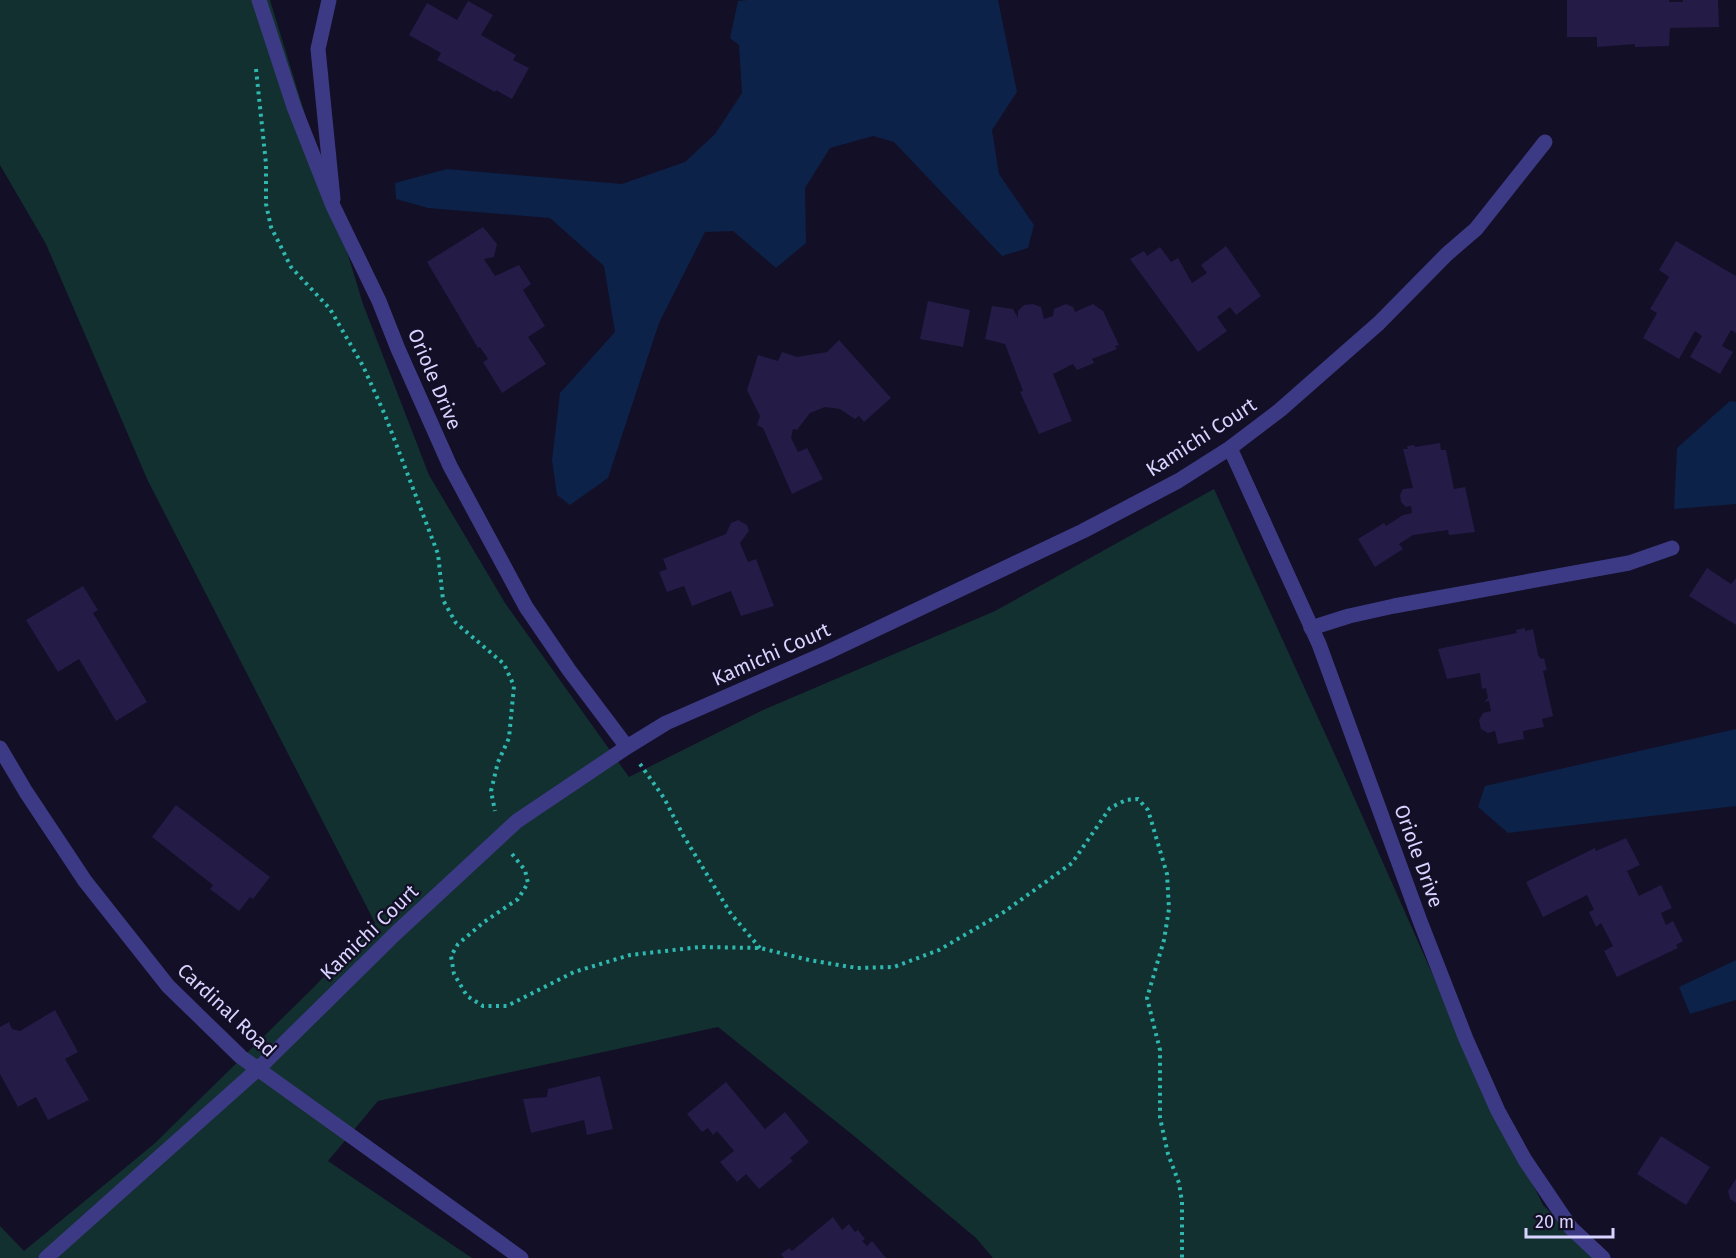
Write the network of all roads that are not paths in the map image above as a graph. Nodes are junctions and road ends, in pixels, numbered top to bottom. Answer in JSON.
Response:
{"nodes":[{"id":1,"x":259,"y":0,"type":"edge"},
{"id":2,"x":329,"y":0,"type":"edge"},
{"id":3,"x":1545,"y":142,"type":"dead end"},
{"id":4,"x":333,"y":206,"type":"junction"},
{"id":5,"x":1230,"y":448,"type":"junction"},
{"id":6,"x":1672,"y":548,"type":"dead end"},
{"id":7,"x":1311,"y":628,"type":"junction"},
{"id":8,"x":627,"y":747,"type":"junction"},
{"id":9,"x":0,"y":748,"type":"edge"},
{"id":10,"x":258,"y":1070,"type":"junction"},
{"id":11,"x":46,"y":1258,"type":"edge"},
{"id":12,"x":521,"y":1258,"type":"edge"},
{"id":13,"x":1603,"y":1258,"type":"edge"}],
"edges":[{"from":1,"to":4,"type":"street","name":"Oriole Drive"},
{"from":2,"to":4,"type":"street"},
{"from":3,"to":5,"type":"street","name":"Kamichi Court"},
{"from":4,"to":8,"type":"street","name":"Oriole Drive"},
{"from":5,"to":7,"type":"street","name":"Oriole Drive"},
{"from":5,"to":8,"type":"street","name":"Kamichi Court"},
{"from":6,"to":7,"type":"street"},
{"from":7,"to":13,"type":"street","name":"Oriole Drive"},
{"from":8,"to":10,"type":"street","name":"Kamichi Court"},
{"from":9,"to":10,"type":"street","name":"Cardinal Road"},
{"from":10,"to":11,"type":"street","name":"Kamichi Court"},
{"from":10,"to":12,"type":"street","name":"Cardinal Road"}]}
